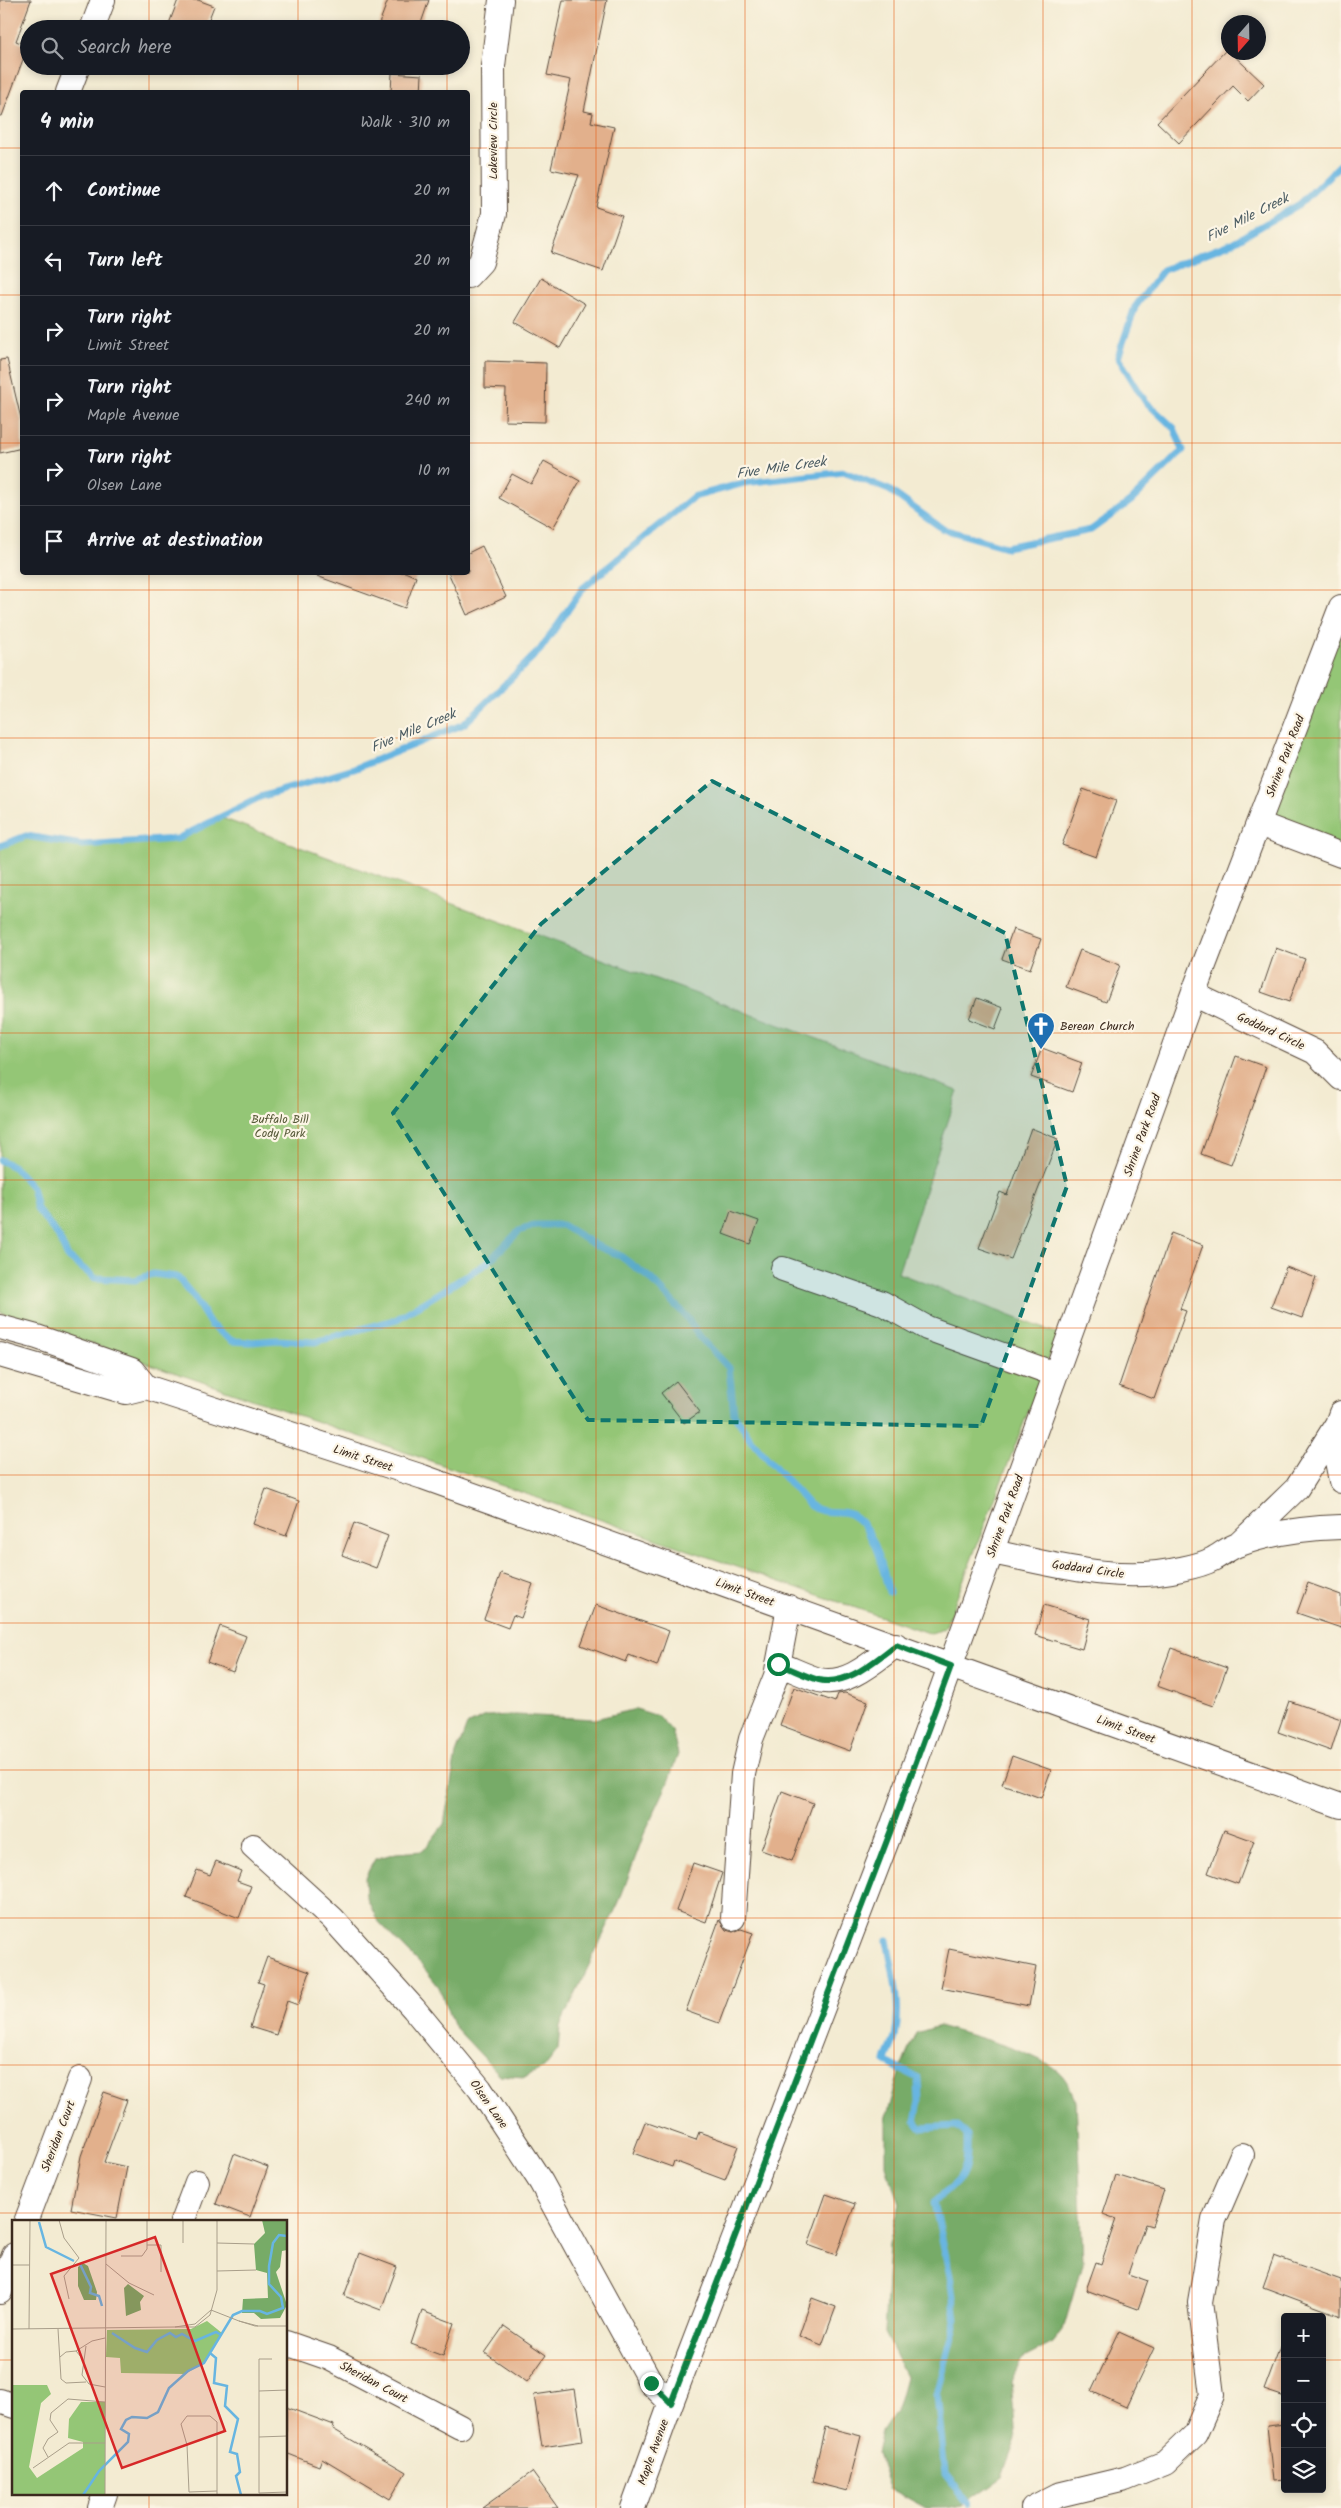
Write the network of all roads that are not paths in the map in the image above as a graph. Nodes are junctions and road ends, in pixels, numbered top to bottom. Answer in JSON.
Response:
{"nodes":[{"id":1,"x":103,"y":0,"type":"edge"},
{"id":2,"x":501,"y":0,"type":"edge"},
{"id":3,"x":95,"y":20,"type":"edge"},
{"id":4,"x":75,"y":75,"type":"edge"},
{"id":5,"x":69,"y":90,"type":"edge"},
{"id":6,"x":470,"y":274,"type":"edge"},
{"id":7,"x":1341,"y":606,"type":"edge"},
{"id":8,"x":1259,"y":824,"type":"junction"},
{"id":9,"x":1341,"y":855,"type":"edge"},
{"id":10,"x":1193,"y":994,"type":"junction"},
{"id":11,"x":1341,"y":1078,"type":"edge"},
{"id":12,"x":783,"y":1269,"type":"dead end"},
{"id":13,"x":0,"y":1327,"type":"edge"},
{"id":14,"x":0,"y":1355,"type":"edge"},
{"id":15,"x":1055,"y":1374,"type":"junction"},
{"id":16,"x":146,"y":1387,"type":"junction"},
{"id":17,"x":1339,"y":1418,"type":"edge"},
{"id":18,"x":1341,"y":1481,"type":"edge"},
{"id":19,"x":1341,"y":1527,"type":"edge"},
{"id":20,"x":1239,"y":1544,"type":"junction"},
{"id":21,"x":992,"y":1552,"type":"junction"},
{"id":22,"x":789,"y":1607,"type":"junction"},
{"id":23,"x":896,"y":1645,"type":"junction"},
{"id":24,"x":778,"y":1664,"type":"junction"},
{"id":25,"x":951,"y":1666,"type":"junction"},
{"id":26,"x":1341,"y":1806,"type":"edge"},
{"id":27,"x":253,"y":1846,"type":"dead end"},
{"id":28,"x":733,"y":1918,"type":"dead end"},
{"id":29,"x":80,"y":2079,"type":"dead end"},
{"id":30,"x":1242,"y":2155,"type":"dead end"},
{"id":31,"x":197,"y":2182,"type":"dead end"},
{"id":32,"x":27,"y":2220,"type":"edge"},
{"id":33,"x":183,"y":2220,"type":"edge"},
{"id":34,"x":12,"y":2260,"type":"edge"},
{"id":35,"x":0,"y":2292,"type":"edge"},
{"id":36,"x":288,"y":2344,"type":"edge"},
{"id":37,"x":0,"y":2401,"type":"edge"},
{"id":38,"x":671,"y":2403,"type":"junction"},
{"id":39,"x":12,"y":2405,"type":"edge"},
{"id":40,"x":460,"y":2426,"type":"dead end"},
{"id":41,"x":105,"y":2496,"type":"edge"},
{"id":42,"x":100,"y":2508,"type":"edge"},
{"id":43,"x":633,"y":2508,"type":"edge"},
{"id":44,"x":1033,"y":2508,"type":"edge"}],
"edges":[{"from":1,"to":3,"type":"street"},
{"from":2,"to":6,"type":"street","name":"Lakeview Circle"},
{"from":4,"to":5,"type":"street"},
{"from":7,"to":8,"type":"street","name":"Shrine Park Road"},
{"from":8,"to":9,"type":"street"},
{"from":8,"to":10,"type":"street","name":"Shrine Park Road"},
{"from":10,"to":11,"type":"street","name":"Goddard Circle"},
{"from":10,"to":15,"type":"street","name":"Shrine Park Road"},
{"from":12,"to":15,"type":"street"},
{"from":13,"to":16,"type":"street","name":"Limit Street"},
{"from":14,"to":16,"type":"street","name":"Limit Street"},
{"from":15,"to":21,"type":"street","name":"Shrine Park Road"},
{"from":16,"to":22,"type":"street","name":"Limit Street"},
{"from":17,"to":18,"type":"street"},
{"from":17,"to":20,"type":"street","name":"Goddard Circle"},
{"from":19,"to":20,"type":"street","name":"Goddard Circle"},
{"from":20,"to":21,"type":"street","name":"Goddard Circle"},
{"from":21,"to":25,"type":"street","name":"Shrine Park Road"},
{"from":22,"to":23,"type":"street","name":"Limit Street"},
{"from":22,"to":24,"type":"street"},
{"from":23,"to":24,"type":"street"},
{"from":23,"to":25,"type":"street","name":"Limit Street"},
{"from":24,"to":28,"type":"street"},
{"from":25,"to":26,"type":"street","name":"Limit Street"},
{"from":25,"to":38,"type":"street","name":"Maple Avenue"},
{"from":27,"to":38,"type":"street","name":"Olsen Lane"},
{"from":29,"to":32,"type":"street","name":"Sheridan Court"},
{"from":30,"to":44,"type":"street"},
{"from":31,"to":33,"type":"street"},
{"from":34,"to":35,"type":"street"},
{"from":36,"to":40,"type":"street","name":"Sheridan Court"},
{"from":37,"to":39,"type":"street"},
{"from":38,"to":43,"type":"street","name":"Maple Avenue"},
{"from":41,"to":42,"type":"street"}]}
